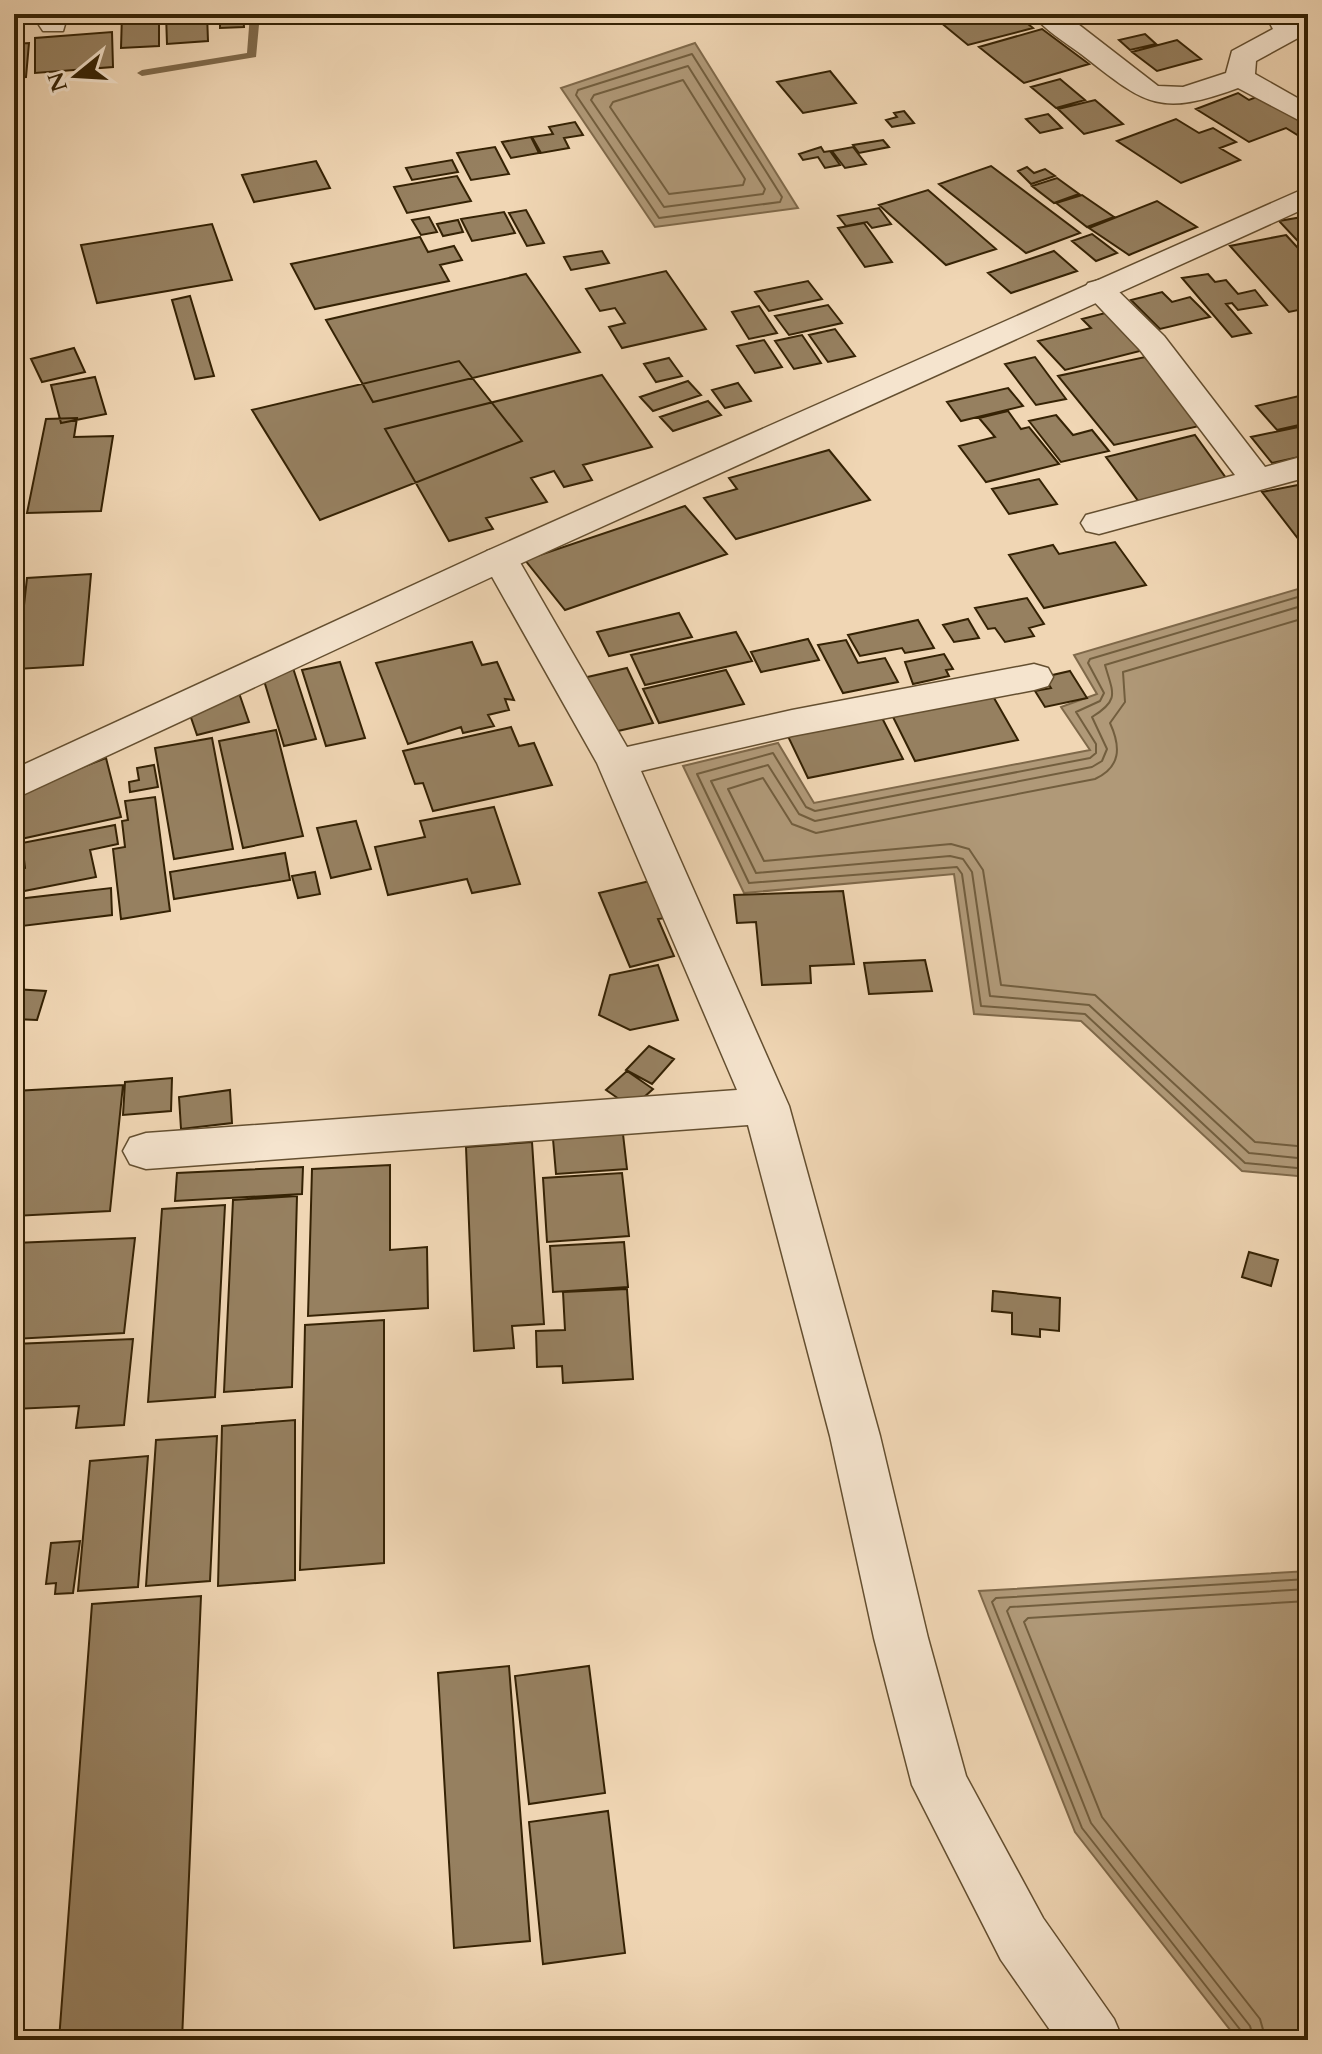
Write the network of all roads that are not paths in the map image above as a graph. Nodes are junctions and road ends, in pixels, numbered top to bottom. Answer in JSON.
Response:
{"nodes":[{"id":1,"x":1047,"y":14,"type":"edge"},
{"id":2,"x":1279,"y":14,"type":"edge"},
{"id":3,"x":1240,"y":78,"type":"junction"},
{"id":4,"x":1308,"y":116,"type":"edge"},
{"id":5,"x":1308,"y":196,"type":"edge"},
{"id":6,"x":1099,"y":290,"type":"junction"},
{"id":7,"x":1308,"y":466,"type":"edge"},
{"id":8,"x":1257,"y":480,"type":"junction"},
{"id":9,"x":1099,"y":523,"type":"dead end"},
{"id":10,"x":500,"y":559,"type":"junction"},
{"id":11,"x":1034,"y":677,"type":"dead end"},
{"id":12,"x":617,"y":763,"type":"junction"},
{"id":13,"x":14,"y":785,"type":"edge"},
{"id":14,"x":766,"y":1106,"type":"junction"},
{"id":15,"x":146,"y":1151,"type":"dead end"},
{"id":16,"x":1093,"y":2040,"type":"edge"}],
"edges":[{"from":1,"to":3,"type":"street"},
{"from":2,"to":3,"type":"street"},
{"from":3,"to":4,"type":"street"},
{"from":5,"to":6,"type":"street"},
{"from":6,"to":8,"type":"street"},
{"from":6,"to":10,"type":"street"},
{"from":7,"to":8,"type":"street"},
{"from":8,"to":9,"type":"street"},
{"from":10,"to":12,"type":"street"},
{"from":10,"to":13,"type":"street"},
{"from":11,"to":12,"type":"street"},
{"from":12,"to":14,"type":"street"},
{"from":14,"to":15,"type":"street"},
{"from":14,"to":16,"type":"street"}]}
